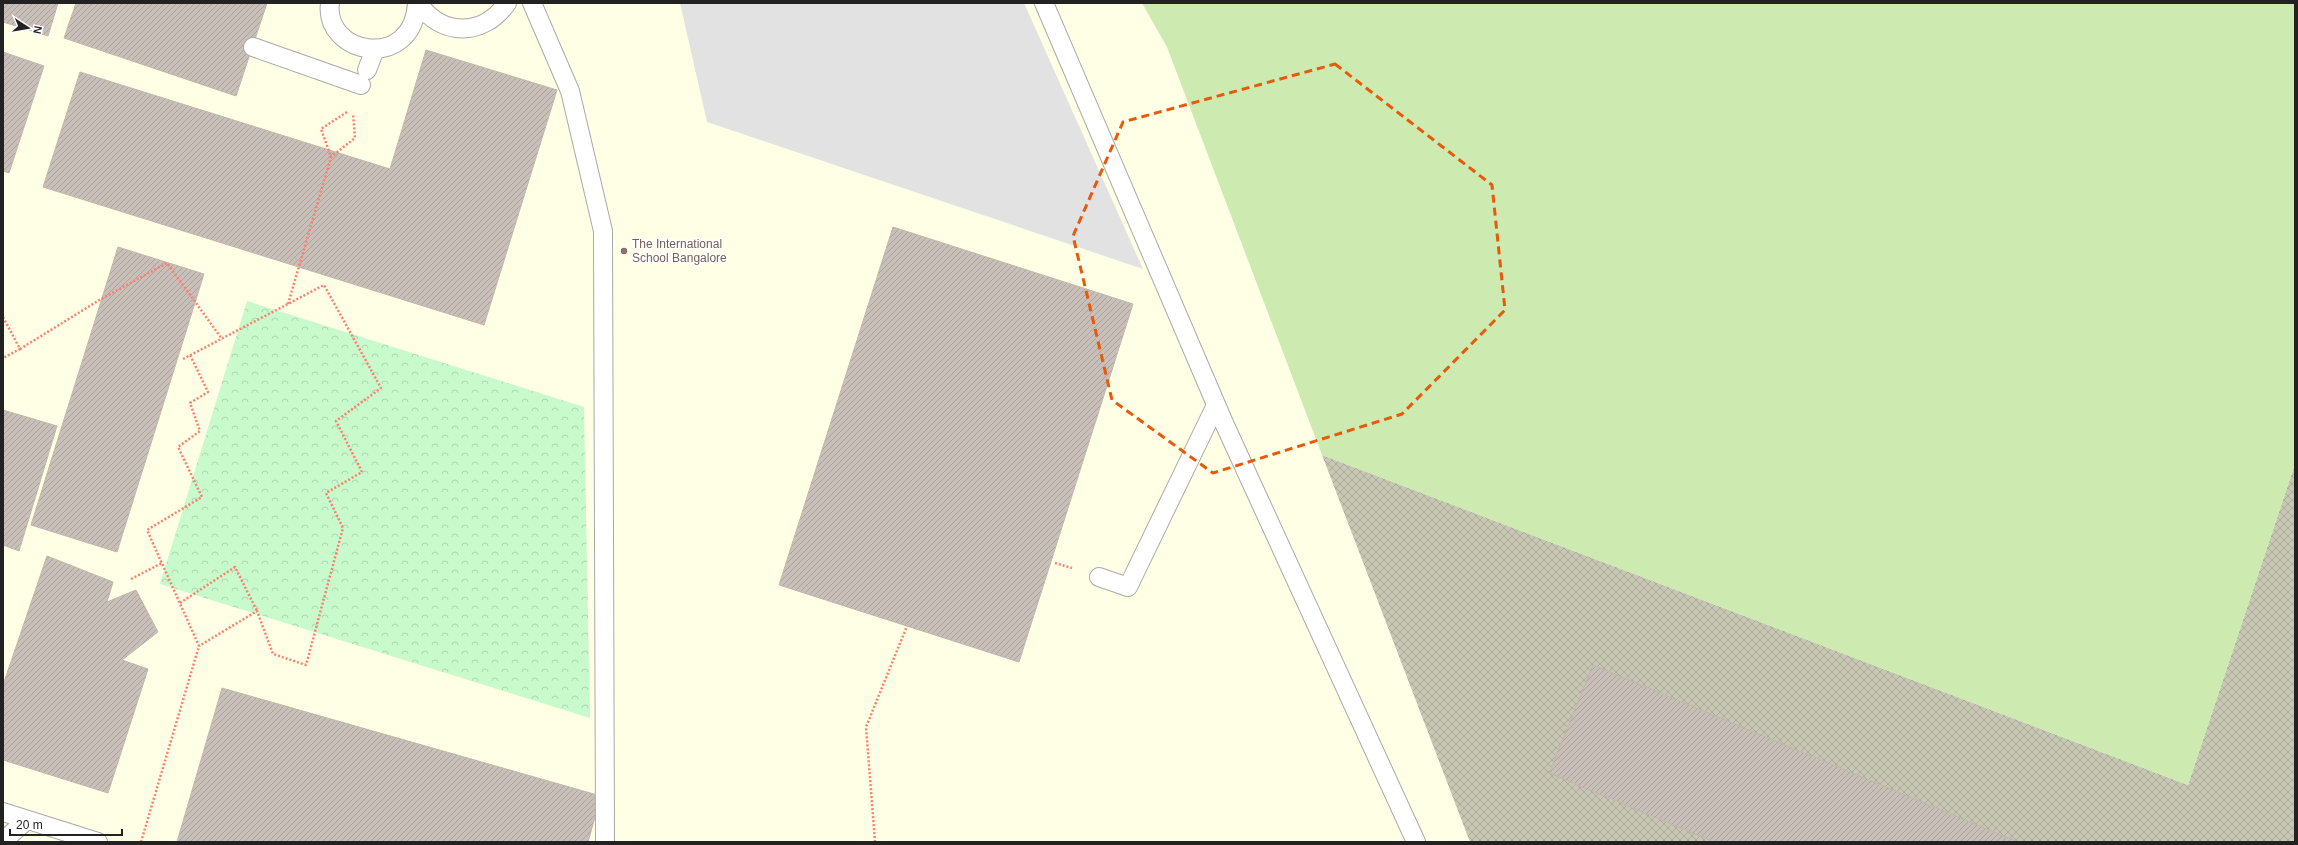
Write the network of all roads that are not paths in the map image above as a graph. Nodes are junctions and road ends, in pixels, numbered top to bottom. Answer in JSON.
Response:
{"nodes":[{"id":1,"x":330,"y":3,"type":"edge"},
{"id":2,"x":418,"y":3,"type":"edge"},
{"id":3,"x":507,"y":3,"type":"edge"},
{"id":4,"x":532,"y":3,"type":"edge"},
{"id":5,"x":1044,"y":3,"type":"edge"},
{"id":6,"x":253,"y":47,"type":"dead end"},
{"id":7,"x":375,"y":49,"type":"junction"},
{"id":8,"x":1216,"y":405,"type":"junction"},
{"id":9,"x":1099,"y":577,"type":"dead end"},
{"id":10,"x":3,"y":812,"type":"edge"},
{"id":11,"x":27,"y":820,"type":"junction"},
{"id":12,"x":3,"y":841,"type":"edge"},
{"id":13,"x":98,"y":842,"type":"edge"},
{"id":14,"x":605,"y":842,"type":"edge"},
{"id":15,"x":1416,"y":842,"type":"edge"}],
"edges":[{"from":1,"to":7,"type":"lane"},
{"from":2,"to":3,"type":"lane"},
{"from":2,"to":7,"type":"lane"},
{"from":4,"to":14,"type":"lane"},
{"from":5,"to":8,"type":"lane"},
{"from":6,"to":7,"type":"lane"},
{"from":8,"to":9,"type":"lane"},
{"from":8,"to":15,"type":"lane"},
{"from":10,"to":11,"type":"lane"},
{"from":11,"to":12,"type":"lane"},
{"from":11,"to":13,"type":"lane"}]}
